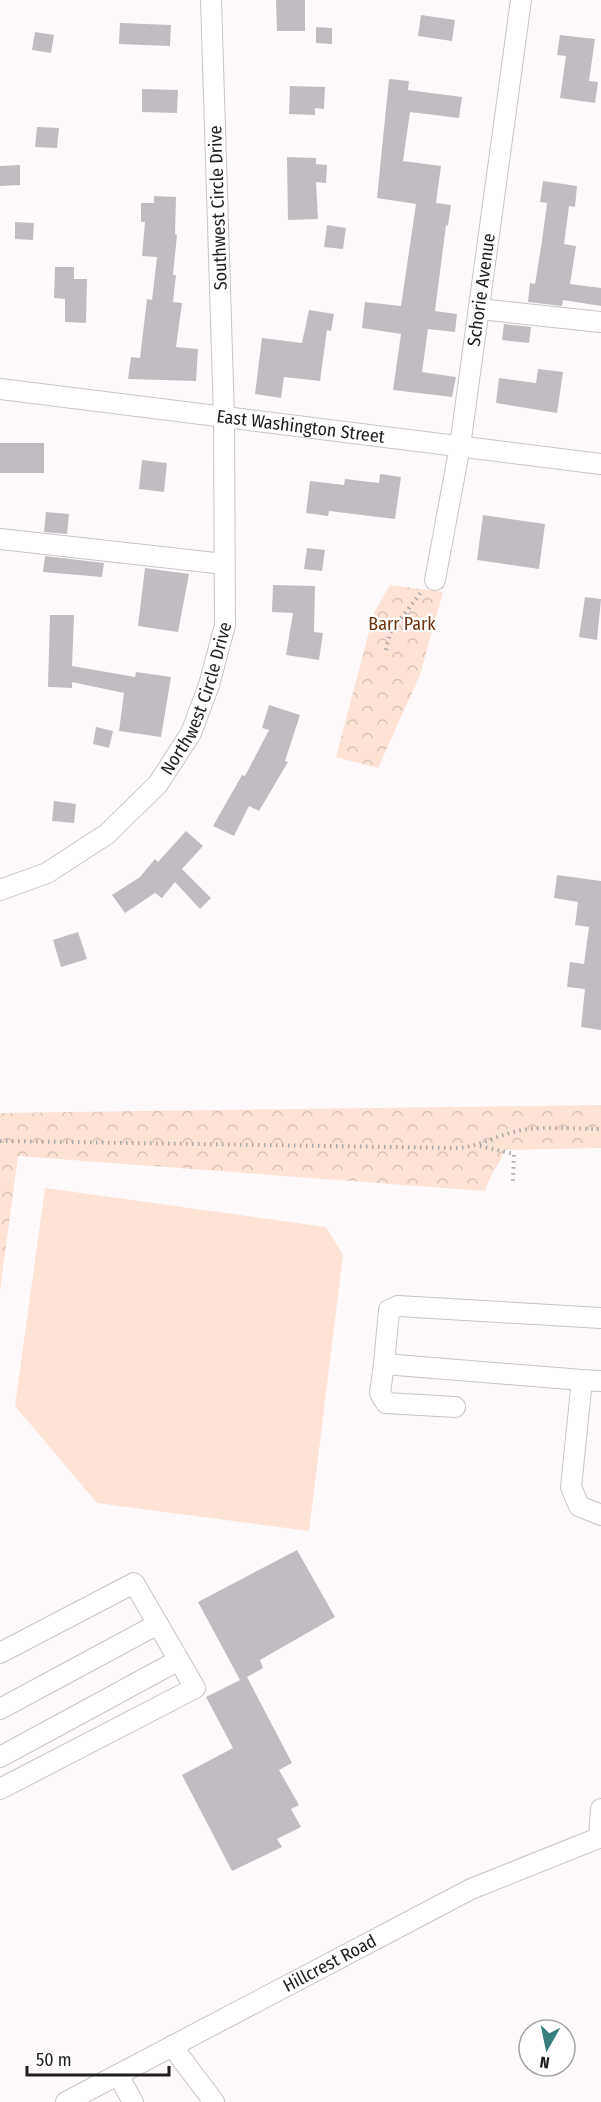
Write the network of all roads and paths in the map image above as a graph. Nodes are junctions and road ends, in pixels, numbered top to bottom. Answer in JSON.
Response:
{"nodes":[{"id":1,"x":211,"y":0,"type":"edge"},
{"id":2,"x":521,"y":0,"type":"edge"},
{"id":3,"x":479,"y":309,"type":"junction"},
{"id":4,"x":601,"y":322,"type":"edge"},
{"id":5,"x":0,"y":389,"type":"edge"},
{"id":6,"x":224,"y":417,"type":"junction"},
{"id":7,"x":460,"y":447,"type":"junction"},
{"id":8,"x":601,"y":464,"type":"edge"},
{"id":9,"x":0,"y":539,"type":"edge"},
{"id":10,"x":224,"y":564,"type":"junction"},
{"id":11,"x":435,"y":580,"type":"joint"},
{"id":12,"x":386,"y":650,"type":"dead end"},
{"id":13,"x":0,"y":890,"type":"edge"},
{"id":14,"x":601,"y":1129,"type":"edge"},
{"id":15,"x":0,"y":1141,"type":"edge"},
{"id":16,"x":480,"y":1146,"type":"junction"},
{"id":17,"x":513,"y":1182,"type":"dead end"},
{"id":18,"x":601,"y":1318,"type":"edge"},
{"id":19,"x":384,"y":1364,"type":"junction"},
{"id":20,"x":591,"y":1381,"type":"edge"},
{"id":21,"x":455,"y":1407,"type":"dead end"},
{"id":22,"x":601,"y":1515,"type":"edge"},
{"id":23,"x":158,"y":1624,"type":"junction"},
{"id":24,"x":0,"y":1653,"type":"edge"},
{"id":25,"x":179,"y":1660,"type":"junction"},
{"id":26,"x":0,"y":1709,"type":"edge"},
{"id":27,"x":0,"y":1757,"type":"edge"},
{"id":28,"x":0,"y":1789,"type":"edge"},
{"id":29,"x":601,"y":1809,"type":"edge"},
{"id":30,"x":600,"y":1838,"type":"edge"},
{"id":31,"x":172,"y":2046,"type":"junction"},
{"id":32,"x":118,"y":2075,"type":"junction"},
{"id":33,"x":66,"y":2102,"type":"edge"},
{"id":34,"x":133,"y":2102,"type":"edge"},
{"id":35,"x":214,"y":2102,"type":"edge"}],
"edges":[{"from":1,"to":6,"type":"street","name":"Southwest Circle Drive"},
{"from":2,"to":3,"type":"street","name":"Schorie Avenue"},
{"from":3,"to":4,"type":"street"},
{"from":3,"to":7,"type":"street","name":"Schorie Avenue"},
{"from":5,"to":6,"type":"street","name":"East Washington Street"},
{"from":6,"to":7,"type":"street","name":"East Washington Street"},
{"from":6,"to":10,"type":"street","name":"Northwest Circle Drive"},
{"from":7,"to":8,"type":"street","name":"East Washington Street"},
{"from":7,"to":11,"type":"street","name":"Schorie Avenue"},
{"from":9,"to":10,"type":"street"},
{"from":10,"to":13,"type":"street","name":"Northwest Circle Drive"},
{"from":11,"to":12,"type":"path"},
{"from":14,"to":16,"type":"path"},
{"from":15,"to":16,"type":"path"},
{"from":16,"to":17,"type":"path"},
{"from":18,"to":19,"type":"street"},
{"from":19,"to":20,"type":"street"},
{"from":19,"to":21,"type":"street"},
{"from":20,"to":22,"type":"street"},
{"from":23,"to":24,"type":"street"},
{"from":23,"to":25,"type":"street"},
{"from":23,"to":26,"type":"street"},
{"from":25,"to":27,"type":"street"},
{"from":25,"to":28,"type":"street"},
{"from":29,"to":30,"type":"street"},
{"from":30,"to":31,"type":"street","name":"Hillcrest Road"},
{"from":31,"to":32,"type":"street","name":"Hillcrest Road"},
{"from":31,"to":35,"type":"street"},
{"from":32,"to":33,"type":"street","name":"Hillcrest Road"},
{"from":32,"to":34,"type":"street"}]}
